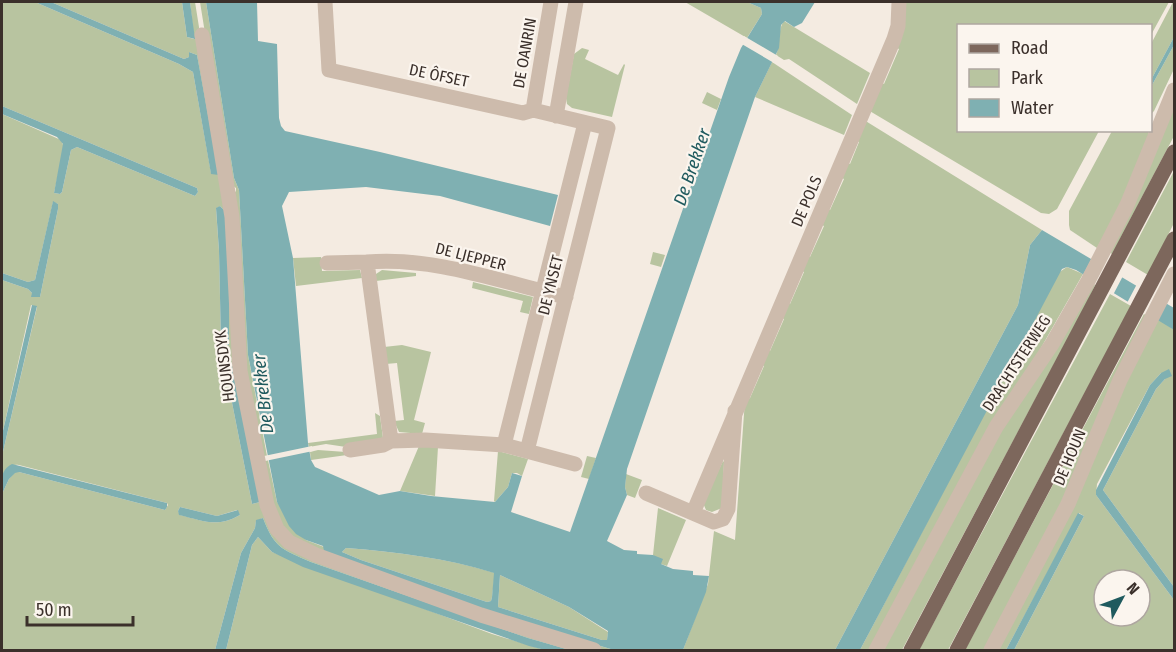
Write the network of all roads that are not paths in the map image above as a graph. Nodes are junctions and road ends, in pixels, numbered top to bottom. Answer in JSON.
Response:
{"nodes":[{"id":1,"x":325,"y":2,"type":"edge"},
{"id":2,"x":549,"y":2,"type":"edge"},
{"id":3,"x":576,"y":2,"type":"edge"},
{"id":4,"x":899,"y":2,"type":"edge"},
{"id":5,"x":202,"y":34,"type":"dead end"},
{"id":6,"x":1174,"y":90,"type":"edge"},
{"id":7,"x":532,"y":110,"type":"junction"},
{"id":8,"x":556,"y":116,"type":"junction"},
{"id":9,"x":585,"y":123,"type":"junction"},
{"id":10,"x":608,"y":129,"type":"joint"},
{"id":11,"x":1174,"y":152,"type":"edge"},
{"id":12,"x":1174,"y":239,"type":"edge"},
{"id":13,"x":367,"y":262,"type":"junction"},
{"id":14,"x":327,"y":263,"type":"dead end"},
{"id":15,"x":1171,"y":280,"type":"edge"},
{"id":16,"x":542,"y":292,"type":"junction"},
{"id":17,"x":566,"y":297,"type":"junction"},
{"id":18,"x":735,"y":411,"type":"junction"},
{"id":19,"x":391,"y":441,"type":"junction"},
{"id":20,"x":504,"y":444,"type":"junction"},
{"id":21,"x":350,"y":450,"type":"dead end"},
{"id":22,"x":527,"y":451,"type":"junction"},
{"id":23,"x":575,"y":464,"type":"dead end"},
{"id":24,"x":646,"y":493,"type":"dead end"},
{"id":25,"x":693,"y":513,"type":"junction"},
{"id":26,"x":594,"y":651,"type":"edge"},
{"id":27,"x":876,"y":651,"type":"edge"},
{"id":28,"x":911,"y":651,"type":"edge"},
{"id":29,"x":957,"y":651,"type":"edge"},
{"id":30,"x":991,"y":651,"type":"edge"}],
"edges":[{"from":1,"to":7,"type":"street","name":"DE ÔFSET"},
{"from":2,"to":7,"type":"street","name":"DE OANRIN"},
{"from":3,"to":8,"type":"street"},
{"from":4,"to":18,"type":"street","name":"DE POLS"},
{"from":5,"to":26,"type":"street","name":"HOUNSDYK"},
{"from":6,"to":27,"type":"street","name":"DRACHTSTERWEG"},
{"from":7,"to":8,"type":"street","name":"DE ÔFSET"},
{"from":8,"to":9,"type":"street","name":"DE ÔFSET"},
{"from":9,"to":10,"type":"street","name":"DE ÔFSET"},
{"from":9,"to":16,"type":"street","name":"DE YNSET"},
{"from":10,"to":17,"type":"street","name":"DE YNSET"},
{"from":11,"to":28,"type":"main road"},
{"from":12,"to":29,"type":"main road"},
{"from":13,"to":14,"type":"street","name":"DE LJEPPER"},
{"from":13,"to":16,"type":"street","name":"DE LJEPPER"},
{"from":13,"to":19,"type":"street"},
{"from":15,"to":30,"type":"street","name":"DE HOUN"},
{"from":16,"to":17,"type":"street","name":"DE LJEPPER"},
{"from":16,"to":20,"type":"street","name":"DE YNSET"},
{"from":17,"to":22,"type":"street","name":"DE YNSET"},
{"from":18,"to":25,"type":"street","name":"DE POLS"},
{"from":18,"to":25,"type":"street","name":"DE POLS"},
{"from":19,"to":20,"type":"street"},
{"from":19,"to":21,"type":"street"},
{"from":20,"to":22,"type":"street"},
{"from":22,"to":23,"type":"street"},
{"from":24,"to":25,"type":"street","name":"DE POLS"}]}
